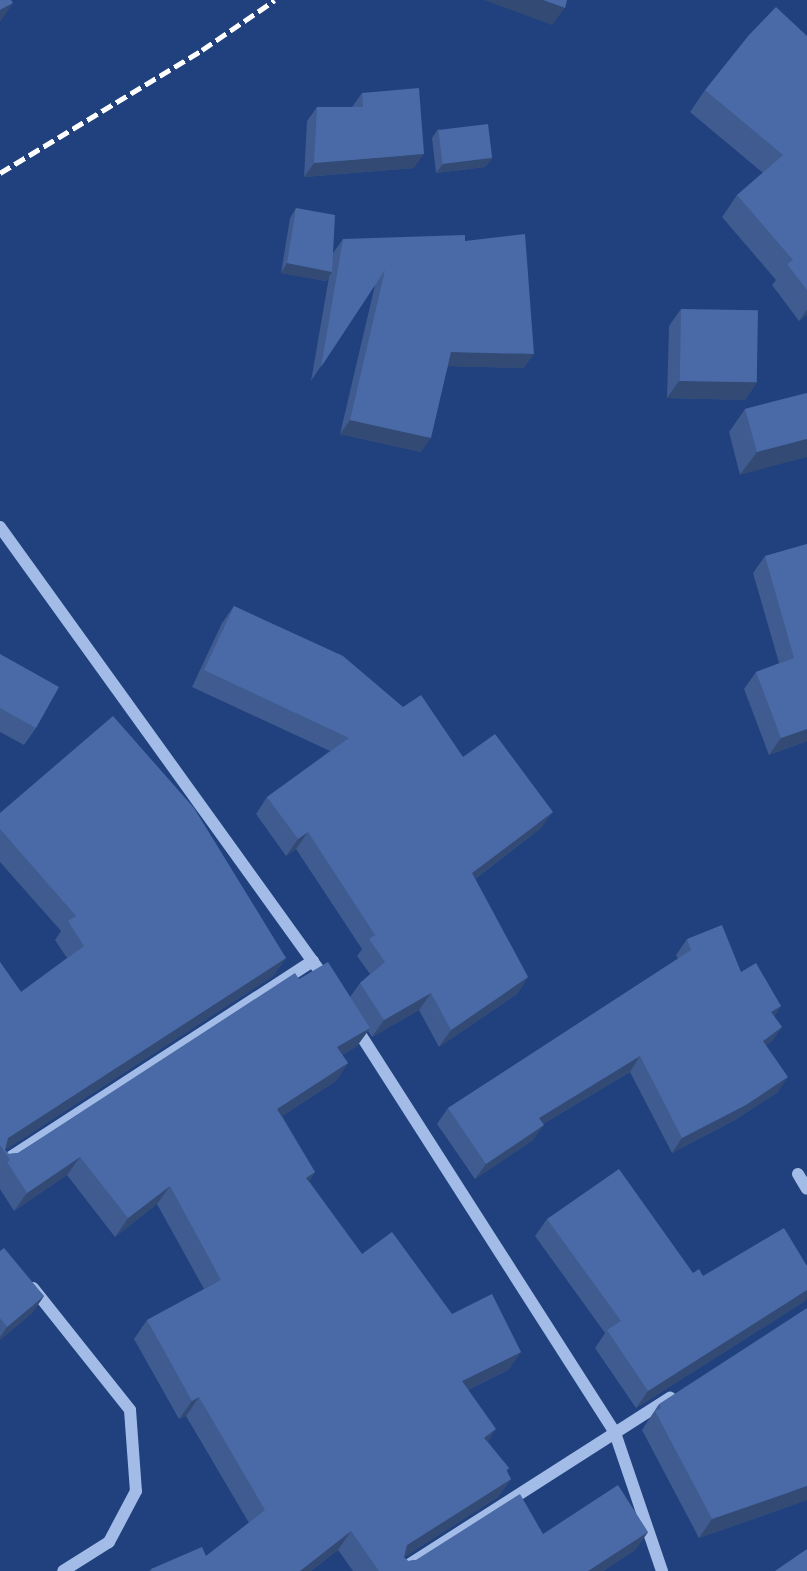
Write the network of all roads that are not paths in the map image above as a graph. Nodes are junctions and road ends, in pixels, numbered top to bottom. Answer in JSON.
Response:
{"nodes":[{"id":1,"x":0,"y":527,"type":"edge"},
{"id":2,"x":313,"y":961,"type":"junction"},
{"id":3,"x":335,"y":995,"type":"edge"},
{"id":4,"x":350,"y":1018,"type":"edge"},
{"id":5,"x":0,"y":1164,"type":"edge"},
{"id":6,"x":797,"y":1174,"type":"dead end"},
{"id":7,"x":807,"y":1189,"type":"edge"},
{"id":8,"x":26,"y":1279,"type":"edge"},
{"id":9,"x":683,"y":1389,"type":"edge"},
{"id":10,"x":615,"y":1433,"type":"junction"},
{"id":11,"x":62,"y":1571,"type":"edge"},
{"id":12,"x":399,"y":1571,"type":"edge"},
{"id":13,"x":662,"y":1571,"type":"edge"}],
"edges":[{"from":1,"to":2,"type":"street"},
{"from":2,"to":3,"type":"street"},
{"from":2,"to":5,"type":"street"},
{"from":4,"to":10,"type":"street"},
{"from":6,"to":7,"type":"street"},
{"from":8,"to":11,"type":"street"},
{"from":9,"to":10,"type":"street"},
{"from":10,"to":12,"type":"street"},
{"from":10,"to":13,"type":"street"}]}
